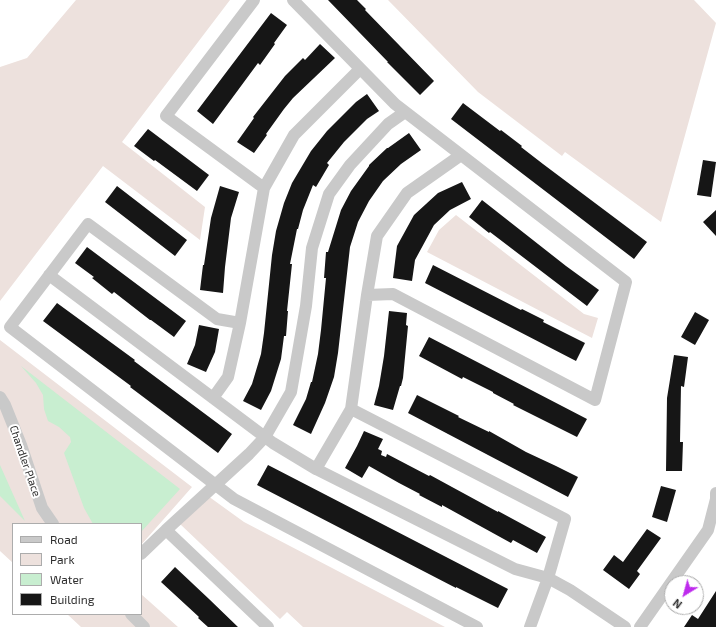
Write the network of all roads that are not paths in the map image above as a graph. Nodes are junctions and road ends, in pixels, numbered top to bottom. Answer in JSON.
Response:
{"nodes":[{"id":1,"x":254,"y":0,"type":"edge"},
{"id":2,"x":292,"y":0,"type":"edge"},
{"id":3,"x":360,"y":69,"type":"junction"},
{"id":4,"x":405,"y":112,"type":"junction"},
{"id":5,"x":461,"y":155,"type":"junction"},
{"id":6,"x":264,"y":188,"type":"junction"},
{"id":7,"x":49,"y":275,"type":"junction"},
{"id":8,"x":368,"y":295,"type":"junction"},
{"id":9,"x":240,"y":323,"type":"junction"},
{"id":10,"x":0,"y":397,"type":"edge"},
{"id":11,"x":213,"y":398,"type":"junction"},
{"id":12,"x":351,"y":409,"type":"junction"},
{"id":13,"x":265,"y":437,"type":"junction"},
{"id":14,"x":316,"y":469,"type":"junction"},
{"id":15,"x":215,"y":484,"type":"junction"},
{"id":16,"x":716,"y":493,"type":"edge"},
{"id":17,"x":52,"y":523,"type":"edge"},
{"id":18,"x":166,"y":530,"type":"junction"},
{"id":19,"x":142,"y":553,"type":"edge"},
{"id":20,"x":548,"y":578,"type":"junction"},
{"id":21,"x":132,"y":615,"type":"edge"},
{"id":22,"x":144,"y":627,"type":"edge"},
{"id":23,"x":268,"y":627,"type":"edge"},
{"id":24,"x":476,"y":627,"type":"edge"},
{"id":25,"x":530,"y":627,"type":"edge"},
{"id":26,"x":625,"y":627,"type":"edge"},
{"id":27,"x":640,"y":627,"type":"edge"}],
"edges":[{"from":1,"to":6,"type":"street"},
{"from":2,"to":3,"type":"street"},
{"from":3,"to":4,"type":"street"},
{"from":3,"to":6,"type":"street"},
{"from":4,"to":5,"type":"street"},
{"from":4,"to":13,"type":"street"},
{"from":5,"to":8,"type":"street"},
{"from":5,"to":8,"type":"street"},
{"from":6,"to":9,"type":"street"},
{"from":7,"to":9,"type":"street"},
{"from":7,"to":11,"type":"street"},
{"from":7,"to":15,"type":"street"},
{"from":8,"to":12,"type":"street"},
{"from":9,"to":11,"type":"street"},
{"from":10,"to":17,"type":"street","name":"Chandler Place"},
{"from":11,"to":13,"type":"street"},
{"from":12,"to":14,"type":"street"},
{"from":12,"to":20,"type":"street"},
{"from":13,"to":14,"type":"street"},
{"from":13,"to":15,"type":"street"},
{"from":14,"to":20,"type":"street"},
{"from":15,"to":18,"type":"street"},
{"from":15,"to":24,"type":"street"},
{"from":16,"to":27,"type":"street"},
{"from":18,"to":19,"type":"street"},
{"from":18,"to":23,"type":"street"},
{"from":20,"to":25,"type":"street"},
{"from":20,"to":26,"type":"street"},
{"from":21,"to":22,"type":"street"}]}
